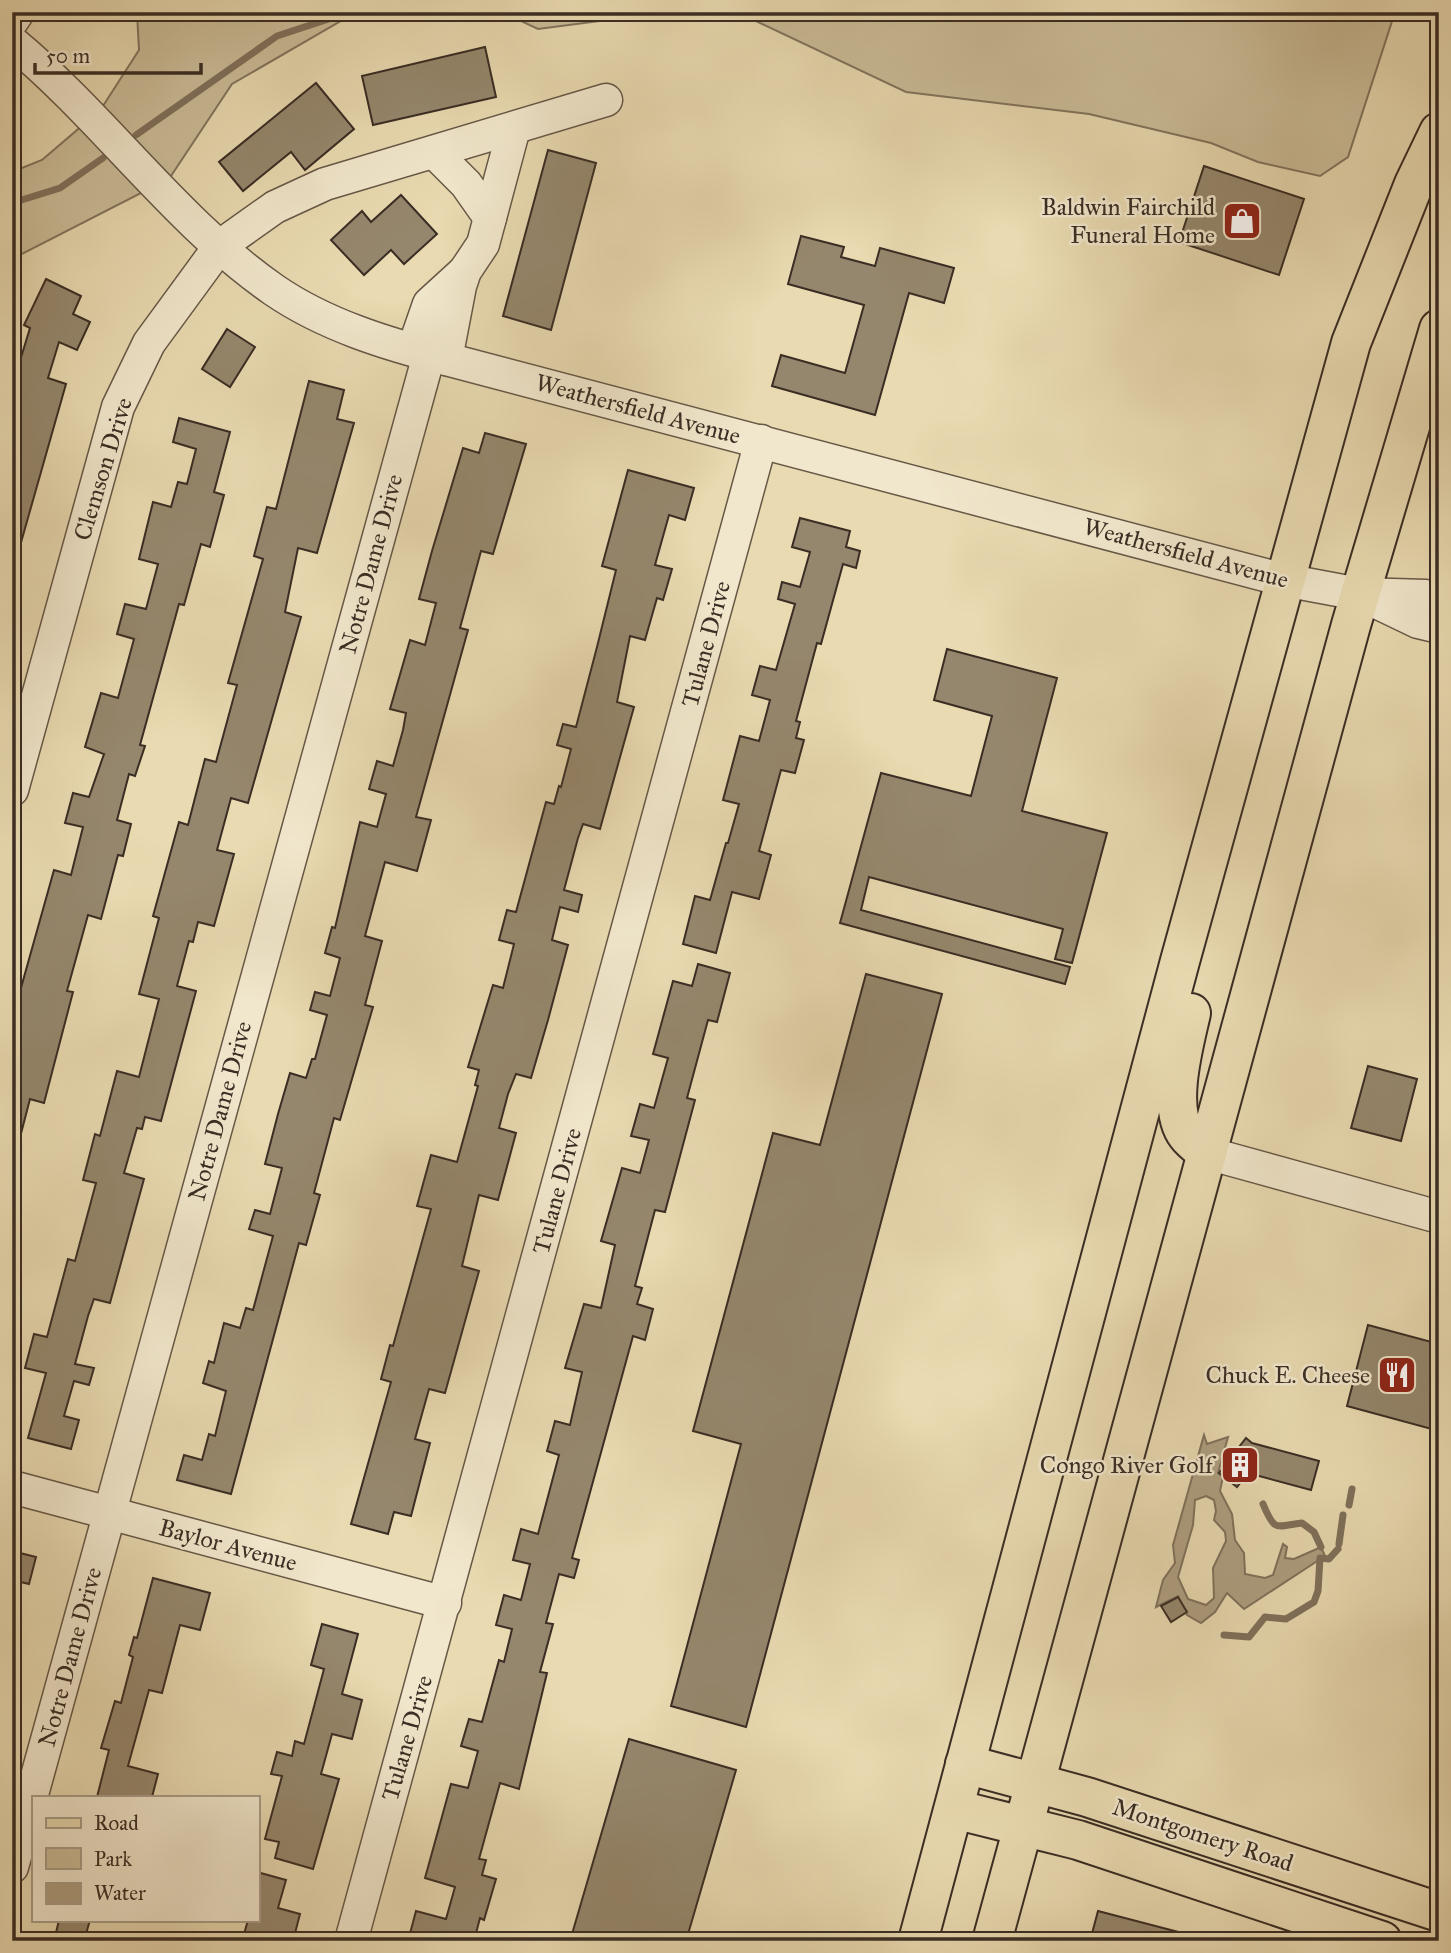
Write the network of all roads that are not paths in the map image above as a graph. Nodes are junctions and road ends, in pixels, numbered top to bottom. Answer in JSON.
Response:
{"nodes":[{"id":1,"x":19,"y":12,"type":"edge"},
{"id":2,"x":12,"y":20,"type":"edge"},
{"id":3,"x":12,"y":42,"type":"edge"},
{"id":4,"x":606,"y":100,"type":"dead end"},
{"id":5,"x":514,"y":128,"type":"junction"},
{"id":6,"x":1439,"y":132,"type":"edge"},
{"id":7,"x":434,"y":152,"type":"junction"},
{"id":8,"x":490,"y":218,"type":"junction"},
{"id":9,"x":220,"y":246,"type":"junction"},
{"id":10,"x":1439,"y":329,"type":"edge"},
{"id":11,"x":429,"y":354,"type":"junction"},
{"id":12,"x":761,"y":441,"type":"junction"},
{"id":13,"x":1284,"y":580,"type":"junction"},
{"id":14,"x":1359,"y":594,"type":"junction"},
{"id":15,"x":1439,"y":599,"type":"edge"},
{"id":16,"x":1439,"y":627,"type":"edge"},
{"id":17,"x":12,"y":790,"type":"edge"},
{"id":18,"x":1180,"y":961,"type":"junction"},
{"id":19,"x":1207,"y":1153,"type":"junction"},
{"id":20,"x":1439,"y":1217,"type":"edge"},
{"id":21,"x":12,"y":1487,"type":"edge"},
{"id":22,"x":109,"y":1514,"type":"junction"},
{"id":23,"x":444,"y":1603,"type":"junction"},
{"id":24,"x":965,"y":1765,"type":"junction"},
{"id":25,"x":1036,"y":1784,"type":"junction"},
{"id":26,"x":954,"y":1809,"type":"junction"},
{"id":27,"x":1024,"y":1826,"type":"junction"},
{"id":28,"x":12,"y":1867,"type":"edge"},
{"id":29,"x":1439,"y":1912,"type":"edge"},
{"id":30,"x":351,"y":1941,"type":"edge"},
{"id":31,"x":918,"y":1941,"type":"edge"},
{"id":32,"x":992,"y":1941,"type":"edge"},
{"id":33,"x":1382,"y":1941,"type":"edge"}],
"edges":[{"from":1,"to":2,"type":"street"},
{"from":3,"to":9,"type":"street","name":"Weathersfield Avenue"},
{"from":4,"to":5,"type":"street","name":"Clemson Drive"},
{"from":5,"to":7,"type":"street","name":"Clemson Drive"},
{"from":5,"to":8,"type":"street","name":"Notre Dame Drive"},
{"from":6,"to":13,"type":"main road"},
{"from":7,"to":8,"type":"street"},
{"from":7,"to":9,"type":"street","name":"Clemson Drive"},
{"from":8,"to":11,"type":"street","name":"Notre Dame Drive"},
{"from":9,"to":11,"type":"street","name":"Weathersfield Avenue"},
{"from":9,"to":17,"type":"street","name":"Clemson Drive"},
{"from":10,"to":14,"type":"main road"},
{"from":11,"to":12,"type":"street","name":"Weathersfield Avenue"},
{"from":11,"to":22,"type":"street","name":"Notre Dame Drive"},
{"from":12,"to":13,"type":"street","name":"Weathersfield Avenue"},
{"from":12,"to":23,"type":"street","name":"Tulane Drive"},
{"from":13,"to":14,"type":"street","name":"Weathersfield Avenue"},
{"from":13,"to":18,"type":"main road"},
{"from":14,"to":15,"type":"street","name":"Weathersfield Avenue"},
{"from":14,"to":16,"type":"street","name":"Weathersfield Avenue"},
{"from":14,"to":19,"type":"main road"},
{"from":18,"to":19,"type":"main road"},
{"from":18,"to":24,"type":"main road"},
{"from":19,"to":20,"type":"street"},
{"from":19,"to":25,"type":"main road"},
{"from":21,"to":22,"type":"street","name":"Baylor Avenue"},
{"from":22,"to":23,"type":"street","name":"Baylor Avenue"},
{"from":22,"to":28,"type":"street","name":"Notre Dame Drive"},
{"from":23,"to":30,"type":"street","name":"Tulane Drive"},
{"from":24,"to":25,"type":"main road","name":"Montgomery Road"},
{"from":24,"to":26,"type":"main road"},
{"from":25,"to":27,"type":"main road"},
{"from":25,"to":29,"type":"main road","name":"Montgomery Road"},
{"from":26,"to":27,"type":"main road","name":"Montgomery Road"},
{"from":26,"to":31,"type":"main road"},
{"from":27,"to":32,"type":"main road"},
{"from":27,"to":33,"type":"main road","name":"Montgomery Road"}]}
